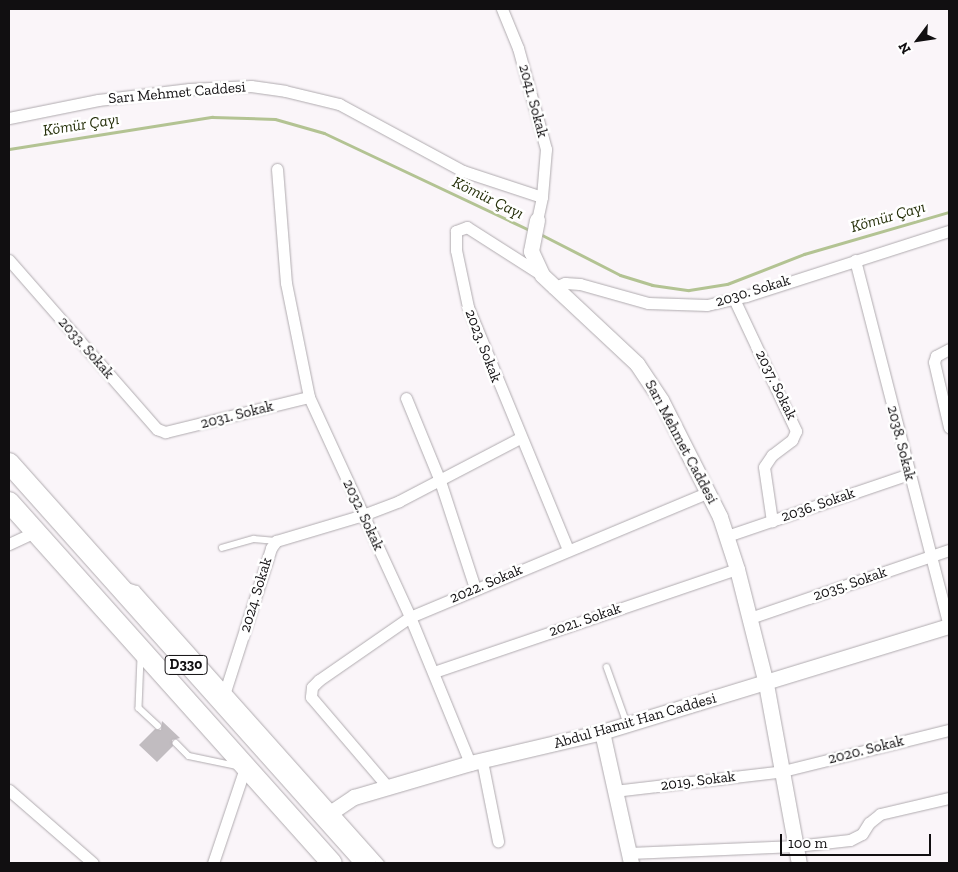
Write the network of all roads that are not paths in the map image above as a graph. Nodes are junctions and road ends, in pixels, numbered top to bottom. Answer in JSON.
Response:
{"nodes":[{"id":1,"x":502,"y":9,"type":"edge"},
{"id":2,"x":9,"y":118,"type":"edge"},
{"id":3,"x":277,"y":168,"type":"dead end"},
{"id":4,"x":542,"y":197,"type":"junction"},
{"id":5,"x":537,"y":220,"type":"joint"},
{"id":6,"x":949,"y":231,"type":"edge"},
{"id":7,"x":9,"y":260,"type":"edge"},
{"id":8,"x":855,"y":260,"type":"junction"},
{"id":9,"x":542,"y":275,"type":"junction"},
{"id":10,"x":553,"y":288,"type":"junction"},
{"id":11,"x":734,"y":299,"type":"junction"},
{"id":12,"x":949,"y":349,"type":"edge"},
{"id":13,"x":309,"y":397,"type":"junction"},
{"id":14,"x":406,"y":398,"type":"dead end"},
{"id":15,"x":949,"y":427,"type":"edge"},
{"id":16,"x":165,"y":432,"type":"joint"},
{"id":17,"x":520,"y":438,"type":"junction"},
{"id":18,"x":9,"y":463,"type":"edge"},
{"id":19,"x":909,"y":474,"type":"junction"},
{"id":20,"x":440,"y":480,"type":"junction"},
{"id":21,"x":709,"y":492,"type":"junction"},
{"id":22,"x":9,"y":502,"type":"edge"},
{"id":23,"x":363,"y":515,"type":"junction"},
{"id":24,"x":772,"y":520,"type":"junction"},
{"id":25,"x":35,"y":532,"type":"junction"},
{"id":26,"x":727,"y":536,"type":"junction"},
{"id":27,"x":276,"y":541,"type":"junction"},
{"id":28,"x":9,"y":544,"type":"edge"},
{"id":29,"x":222,"y":548,"type":"dead end"},
{"id":30,"x":568,"y":550,"type":"junction"},
{"id":31,"x":949,"y":550,"type":"edge"},
{"id":32,"x":930,"y":557,"type":"junction"},
{"id":33,"x":737,"y":569,"type":"junction"},
{"id":34,"x":474,"y":588,"type":"junction"},
{"id":35,"x":410,"y":617,"type":"junction"},
{"id":36,"x":750,"y":618,"type":"junction"},
{"id":37,"x":949,"y":626,"type":"edge"},
{"id":38,"x":141,"y":653,"type":"junction"},
{"id":39,"x":607,"y":667,"type":"dead end"},
{"id":40,"x":434,"y":672,"type":"junction"},
{"id":41,"x":766,"y":684,"type":"junction"},
{"id":42,"x":224,"y":697,"type":"junction"},
{"id":43,"x":627,"y":725,"type":"junction"},
{"id":44,"x":158,"y":726,"type":"dead end"},
{"id":45,"x":949,"y":730,"type":"edge"},
{"id":46,"x":602,"y":732,"type":"junction"},
{"id":47,"x":176,"y":743,"type":"dead end"},
{"id":48,"x":476,"y":762,"type":"junction"},
{"id":49,"x":245,"y":768,"type":"junction"},
{"id":50,"x":783,"y":771,"type":"junction"},
{"id":51,"x":388,"y":787,"type":"junction"},
{"id":52,"x":9,"y":790,"type":"edge"},
{"id":53,"x":614,"y":791,"type":"junction"},
{"id":54,"x":949,"y":798,"type":"edge"},
{"id":55,"x":328,"y":813,"type":"junction"},
{"id":56,"x":498,"y":840,"type":"dead end"},
{"id":57,"x":796,"y":846,"type":"junction"},
{"id":58,"x":630,"y":858,"type":"edge"},
{"id":59,"x":93,"y":863,"type":"edge"},
{"id":60,"x":213,"y":863,"type":"edge"},
{"id":61,"x":332,"y":863,"type":"edge"},
{"id":62,"x":366,"y":863,"type":"edge"},
{"id":63,"x":381,"y":863,"type":"edge"},
{"id":64,"x":799,"y":863,"type":"edge"}],
"edges":[{"from":1,"to":4,"type":"street","name":"2041. Sokak"},
{"from":2,"to":4,"type":"street","name":"Sarı Mehmet Caddesi"},
{"from":3,"to":13,"type":"street","name":"2032. Sokak"},
{"from":4,"to":5,"type":"street","name":"Sarı Mehmet Caddesi"},
{"from":5,"to":9,"type":"street","name":"Sarı Mehmet Caddesi"},
{"from":6,"to":8,"type":"street","name":"2030. Sokak"},
{"from":7,"to":16,"type":"street","name":"2033. Sokak"},
{"from":8,"to":11,"type":"street","name":"2030. Sokak"},
{"from":8,"to":19,"type":"street","name":"2038. Sokak"},
{"from":9,"to":10,"type":"street","name":"Sarı Mehmet Caddesi"},
{"from":9,"to":17,"type":"street","name":"2023. Sokak"},
{"from":10,"to":11,"type":"street","name":"2030. Sokak"},
{"from":10,"to":21,"type":"street","name":"Sarı Mehmet Caddesi"},
{"from":11,"to":24,"type":"street","name":"2037. Sokak"},
{"from":12,"to":15,"type":"street"},
{"from":13,"to":16,"type":"street","name":"2031. Sokak"},
{"from":13,"to":23,"type":"street","name":"2032. Sokak"},
{"from":14,"to":20,"type":"street"},
{"from":17,"to":20,"type":"street","name":"2024. Sokak"},
{"from":17,"to":30,"type":"street","name":"2023. Sokak"},
{"from":18,"to":42,"type":"highway","number":"D330"},
{"from":19,"to":24,"type":"street","name":"2036. Sokak"},
{"from":19,"to":32,"type":"street","name":"2038. Sokak"},
{"from":20,"to":23,"type":"street","name":"2024. Sokak"},
{"from":20,"to":34,"type":"street"},
{"from":21,"to":26,"type":"street","name":"Sarı Mehmet Caddesi"},
{"from":21,"to":30,"type":"street","name":"2022. Sokak"},
{"from":22,"to":25,"type":"highway","number":"D330"},
{"from":23,"to":27,"type":"street","name":"2024. Sokak"},
{"from":23,"to":35,"type":"street","name":"2032. Sokak"},
{"from":24,"to":26,"type":"street","name":"2036. Sokak"},
{"from":25,"to":28,"type":"street"},
{"from":25,"to":38,"type":"highway","number":"D330"},
{"from":26,"to":33,"type":"street","name":"Sarı Mehmet Caddesi"},
{"from":27,"to":29,"type":"lane"},
{"from":27,"to":42,"type":"street","name":"2024. Sokak"},
{"from":30,"to":34,"type":"street","name":"2022. Sokak"},
{"from":31,"to":32,"type":"street","name":"2035. Sokak"},
{"from":32,"to":36,"type":"street","name":"2035. Sokak"},
{"from":32,"to":37,"type":"street","name":"2038. Sokak"},
{"from":33,"to":36,"type":"street","name":"Sarı Mehmet Caddesi"},
{"from":33,"to":40,"type":"street","name":"2021. Sokak"},
{"from":34,"to":35,"type":"street","name":"2022. Sokak"},
{"from":35,"to":40,"type":"street"},
{"from":35,"to":51,"type":"street"},
{"from":36,"to":41,"type":"street","name":"Sarı Mehmet Caddesi"},
{"from":37,"to":41,"type":"street","name":"Abdul Hamit Han Caddesi"},
{"from":38,"to":44,"type":"lane"},
{"from":38,"to":49,"type":"highway","number":"D330"},
{"from":39,"to":43,"type":"lane"},
{"from":40,"to":48,"type":"street"},
{"from":41,"to":43,"type":"street","name":"Abdul Hamit Han Caddesi"},
{"from":41,"to":50,"type":"street","name":"Sarı Mehmet Caddesi"},
{"from":42,"to":55,"type":"highway","number":"D330"},
{"from":43,"to":46,"type":"street","name":"Abdul Hamit Han Caddesi"},
{"from":45,"to":50,"type":"street","name":"2020. Sokak"},
{"from":46,"to":48,"type":"street","name":"Abdul Hamit Han Caddesi"},
{"from":46,"to":53,"type":"street"},
{"from":47,"to":49,"type":"lane"},
{"from":48,"to":51,"type":"street","name":"Abdul Hamit Han Caddesi"},
{"from":48,"to":56,"type":"street"},
{"from":49,"to":60,"type":"street"},
{"from":49,"to":61,"type":"highway","number":"D330"},
{"from":50,"to":53,"type":"street","name":"2019. Sokak"},
{"from":50,"to":57,"type":"street","name":"Sarı Mehmet Caddesi"},
{"from":51,"to":55,"type":"street","name":"Abdul Hamit Han Caddesi"},
{"from":52,"to":59,"type":"street"},
{"from":53,"to":58,"type":"street"},
{"from":54,"to":57,"type":"street"},
{"from":55,"to":62,"type":"highway","number":"D330"},
{"from":55,"to":63,"type":"lane"},
{"from":57,"to":58,"type":"street"},
{"from":57,"to":64,"type":"street","name":"Sarı Mehmet Caddesi"}]}
